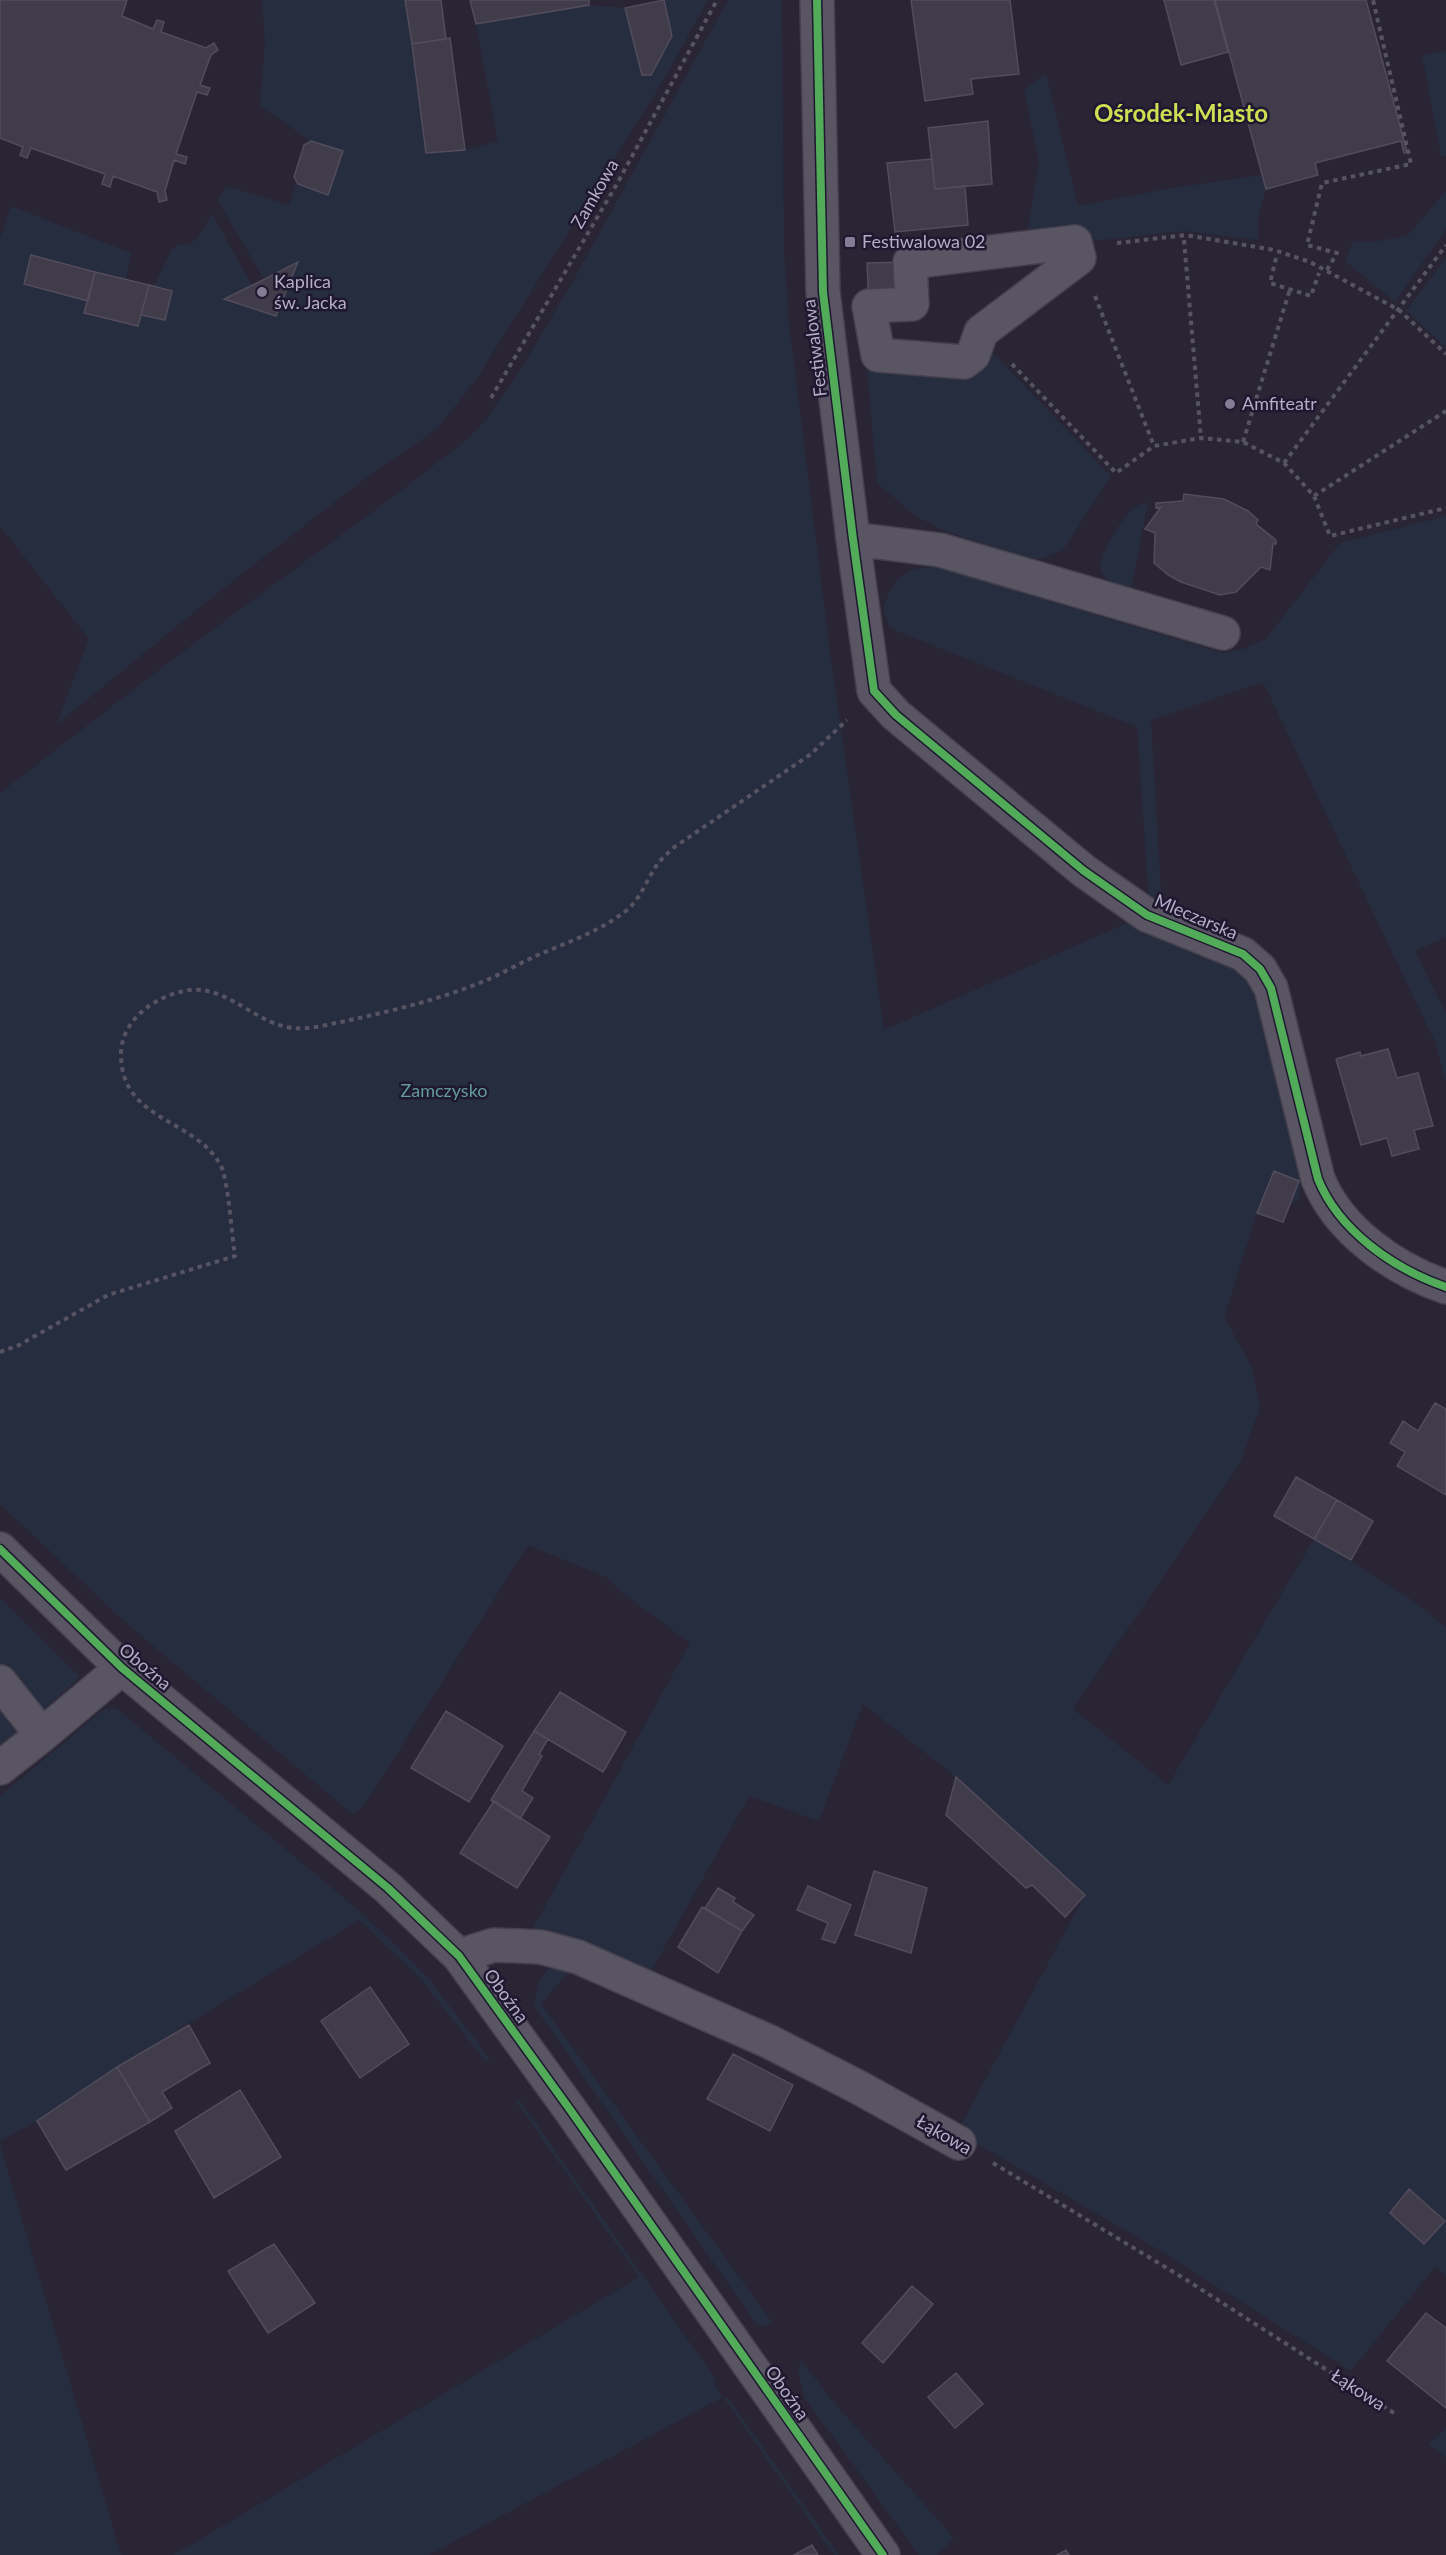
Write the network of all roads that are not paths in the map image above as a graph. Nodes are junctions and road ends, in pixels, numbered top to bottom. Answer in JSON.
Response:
{"nodes":[{"id":1,"x":817,"y":0,"type":"edge"},
{"id":2,"x":1078,"y":255,"type":"joint"},
{"id":3,"x":853,"y":539,"type":"junction"},
{"id":4,"x":1223,"y":633,"type":"dead end"},
{"id":5,"x":874,"y":691,"type":"joint"},
{"id":6,"x":1446,"y":1287,"type":"edge"},
{"id":7,"x":0,"y":1549,"type":"edge"},
{"id":8,"x":122,"y":1668,"type":"junction"},
{"id":9,"x":0,"y":1682,"type":"edge"},
{"id":10,"x":42,"y":1735,"type":"junction"},
{"id":11,"x":0,"y":1768,"type":"edge"},
{"id":12,"x":459,"y":1956,"type":"junction"},
{"id":13,"x":959,"y":2143,"type":"road end"},
{"id":14,"x":883,"y":2555,"type":"edge"}],
"edges":[{"from":1,"to":3,"type":"street","name":"Festiwalowa"},
{"from":2,"to":2,"type":"street"},
{"from":3,"to":4,"type":"street"},
{"from":3,"to":5,"type":"street","name":"Festiwalowa"},
{"from":5,"to":6,"type":"street","name":"Mleczarska"},
{"from":7,"to":8,"type":"street","name":"Oboźna"},
{"from":8,"to":10,"type":"street","name":"Oboźna"},
{"from":8,"to":12,"type":"street","name":"Oboźna"},
{"from":9,"to":10,"type":"street"},
{"from":10,"to":11,"type":"street","name":"Oboźna"},
{"from":12,"to":13,"type":"street","name":"Łąkowa"},
{"from":12,"to":14,"type":"street","name":"Oboźna"}]}
